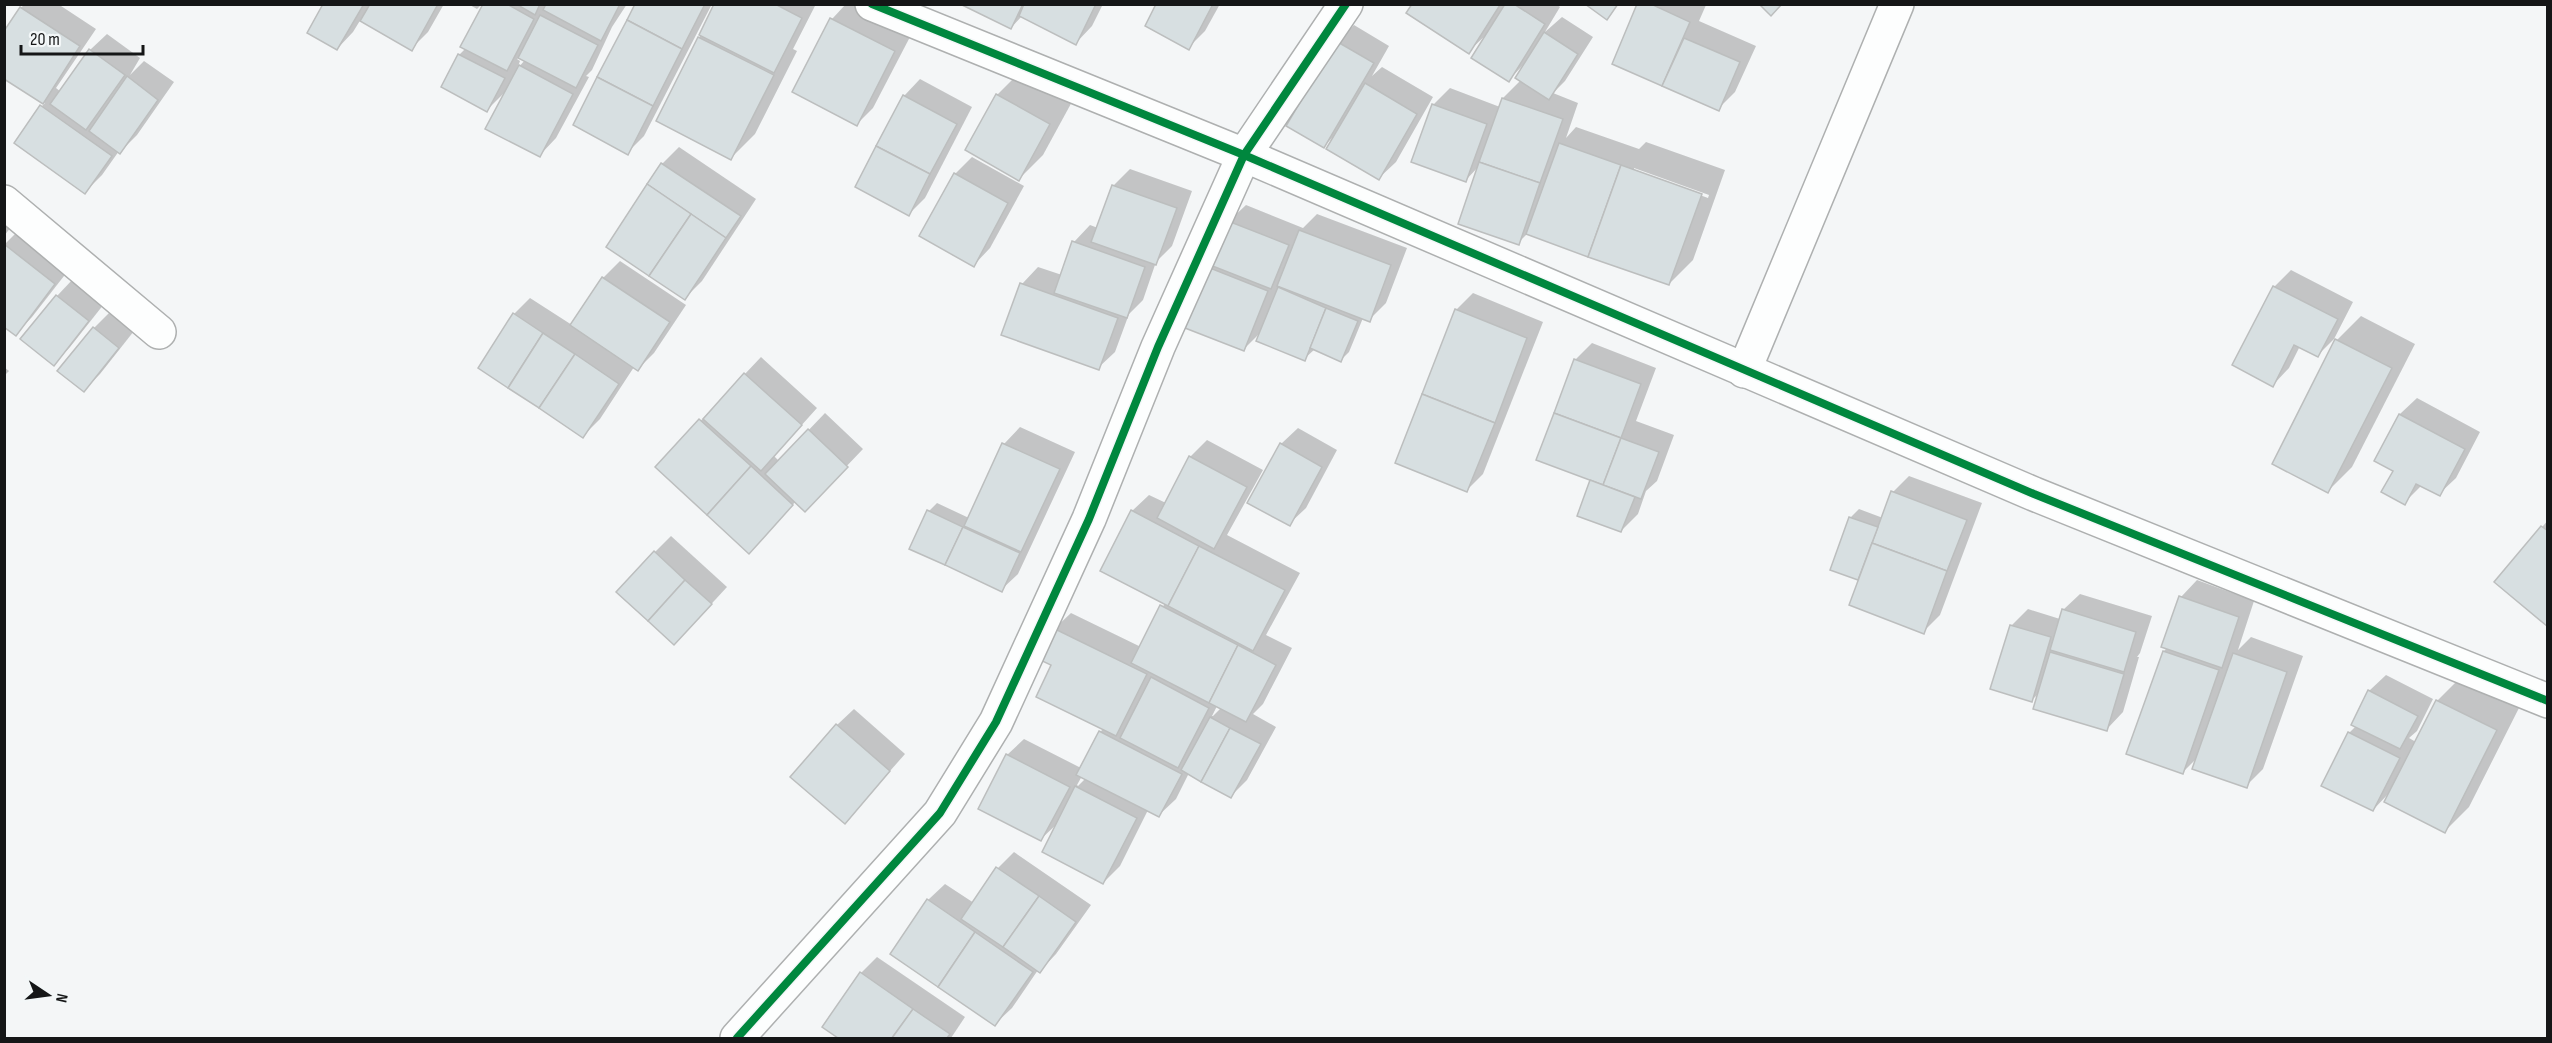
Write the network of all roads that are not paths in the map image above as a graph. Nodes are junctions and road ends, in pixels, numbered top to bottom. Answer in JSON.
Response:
{"nodes":[{"id":1,"x":1346,"y":4,"type":"edge"},
{"id":2,"x":1897,"y":4,"type":"edge"},
{"id":3,"x":877,"y":5,"type":"edge"},
{"id":4,"x":1244,"y":155,"type":"junction"},
{"id":5,"x":4,"y":202,"type":"edge"},
{"id":6,"x":159,"y":332,"type":"dead end"},
{"id":7,"x":1744,"y":371,"type":"junction"},
{"id":8,"x":2547,"y":701,"type":"edge"},
{"id":9,"x":737,"y":1038,"type":"edge"}],
"edges":[{"from":1,"to":4,"type":"street"},
{"from":2,"to":7,"type":"street"},
{"from":3,"to":4,"type":"street"},
{"from":4,"to":7,"type":"street"},
{"from":4,"to":9,"type":"street"},
{"from":5,"to":6,"type":"street"},
{"from":7,"to":8,"type":"street"}]}
